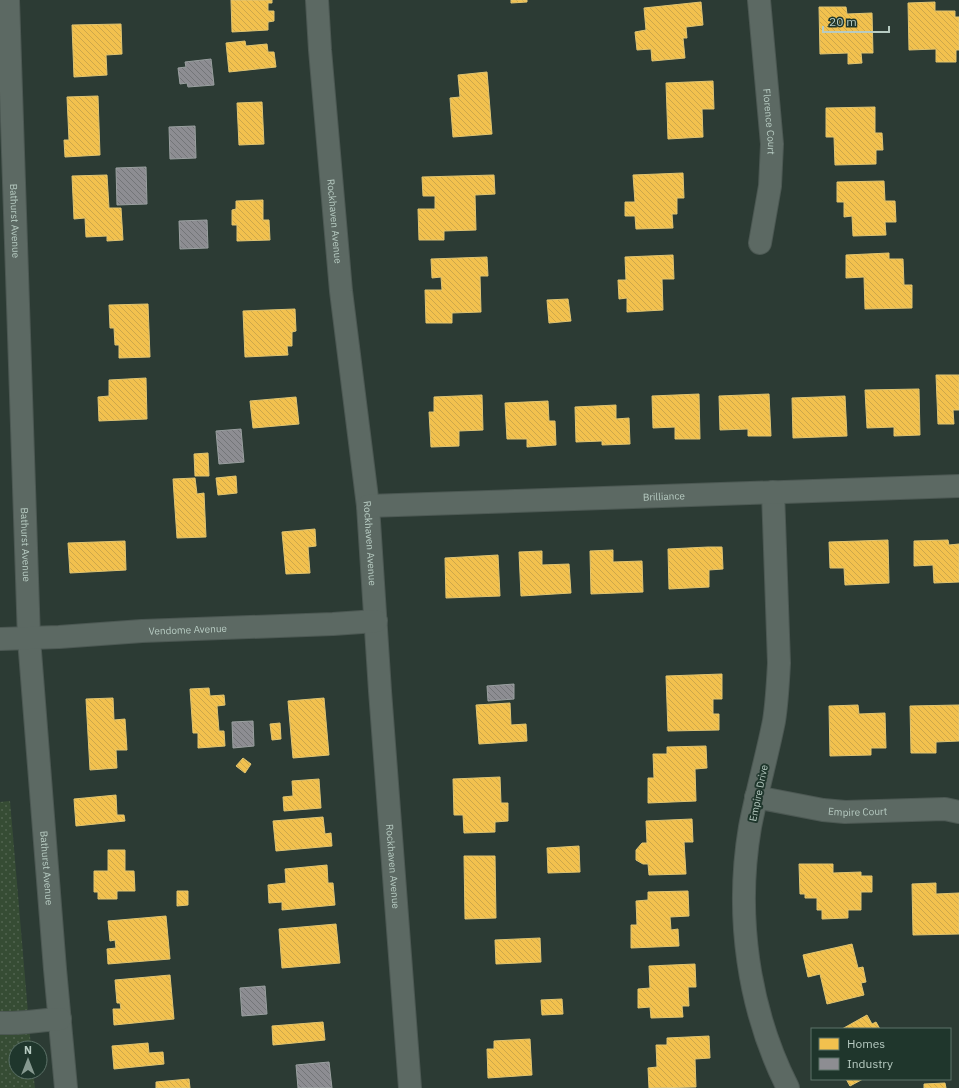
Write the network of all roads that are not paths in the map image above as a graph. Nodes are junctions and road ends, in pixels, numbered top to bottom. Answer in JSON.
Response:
{"nodes":[{"id":1,"x":8,"y":0,"type":"edge"},
{"id":2,"x":317,"y":0,"type":"edge"},
{"id":3,"x":760,"y":0,"type":"edge"},
{"id":4,"x":760,"y":243,"type":"dead end"},
{"id":5,"x":959,"y":486,"type":"edge"},
{"id":6,"x":773,"y":492,"type":"junction"},
{"id":7,"x":368,"y":506,"type":"junction"},
{"id":8,"x":376,"y":621,"type":"junction"},
{"id":9,"x":29,"y":639,"type":"junction"},
{"id":10,"x":0,"y":640,"type":"edge"},
{"id":11,"x":756,"y":797,"type":"junction"},
{"id":12,"x":959,"y":812,"type":"edge"},
{"id":13,"x":60,"y":1019,"type":"junction"},
{"id":14,"x":0,"y":1023,"type":"edge"},
{"id":15,"x":66,"y":1088,"type":"edge"},
{"id":16,"x":410,"y":1088,"type":"edge"},
{"id":17,"x":788,"y":1088,"type":"edge"}],
"edges":[{"from":1,"to":9,"type":"street","name":"Bathurst Avenue"},
{"from":2,"to":7,"type":"street","name":"Rockhaven Avenue"},
{"from":3,"to":4,"type":"street","name":"Florence Court"},
{"from":5,"to":6,"type":"street","name":"Brilliance"},
{"from":6,"to":7,"type":"street","name":"Brilliance"},
{"from":6,"to":11,"type":"street","name":"Empire Drive"},
{"from":7,"to":8,"type":"street","name":"Rockhaven Avenue"},
{"from":8,"to":9,"type":"street","name":"Vendome Avenue"},
{"from":8,"to":16,"type":"street","name":"Rockhaven Avenue"},
{"from":9,"to":10,"type":"street","name":"Vendome Avenue"},
{"from":9,"to":13,"type":"street","name":"Bathurst Avenue"},
{"from":11,"to":12,"type":"street","name":"Empire Court"},
{"from":11,"to":17,"type":"street","name":"Empire Drive"},
{"from":13,"to":14,"type":"street"},
{"from":13,"to":15,"type":"street","name":"Bathurst Avenue"}]}
